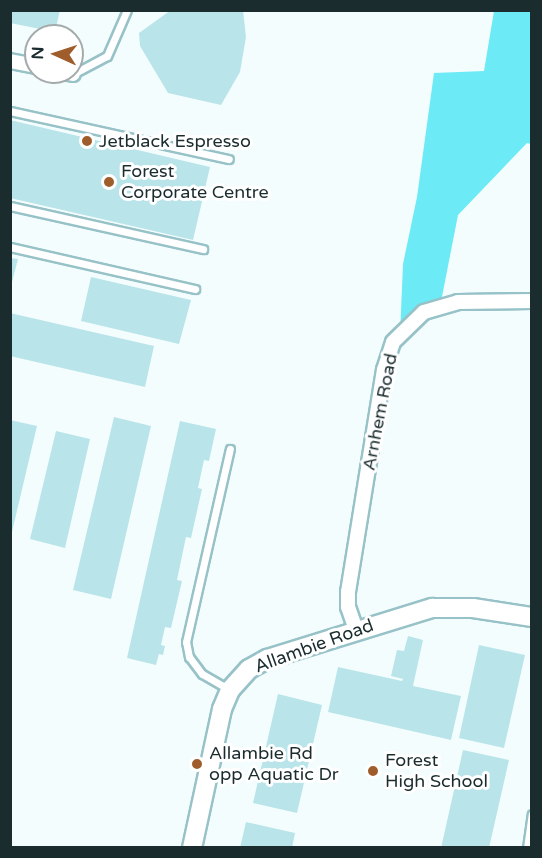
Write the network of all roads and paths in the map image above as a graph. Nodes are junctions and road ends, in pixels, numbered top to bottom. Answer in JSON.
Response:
{"nodes":[{"id":1,"x":127,"y":10,"type":"edge"},
{"id":2,"x":84,"y":66,"type":"edge"},
{"id":3,"x":10,"y":111,"type":"edge"},
{"id":4,"x":229,"y":159,"type":"dead end"},
{"id":5,"x":10,"y":206,"type":"edge"},
{"id":6,"x":10,"y":247,"type":"edge"},
{"id":7,"x":203,"y":249,"type":"dead end"},
{"id":8,"x":195,"y":289,"type":"dead end"},
{"id":9,"x":531,"y":301,"type":"edge"},
{"id":10,"x":230,"y":449,"type":"dead end"},
{"id":11,"x":531,"y":616,"type":"edge"},
{"id":12,"x":356,"y":630,"type":"junction"},
{"id":13,"x":230,"y":690,"type":"junction"},
{"id":14,"x":531,"y":814,"type":"edge"},
{"id":15,"x":192,"y":848,"type":"edge"},
{"id":16,"x":527,"y":848,"type":"edge"}],
"edges":[{"from":1,"to":2,"type":"lane"},
{"from":3,"to":4,"type":"lane"},
{"from":5,"to":7,"type":"lane"},
{"from":6,"to":8,"type":"lane"},
{"from":9,"to":12,"type":"street","name":"Arnhem Road"},
{"from":10,"to":13,"type":"lane"},
{"from":11,"to":12,"type":"main road","name":"Allambie Road"},
{"from":12,"to":13,"type":"main road","name":"Allambie Road"},
{"from":13,"to":15,"type":"main road","name":"Allambie Road"},
{"from":14,"to":16,"type":"lane"}]}
